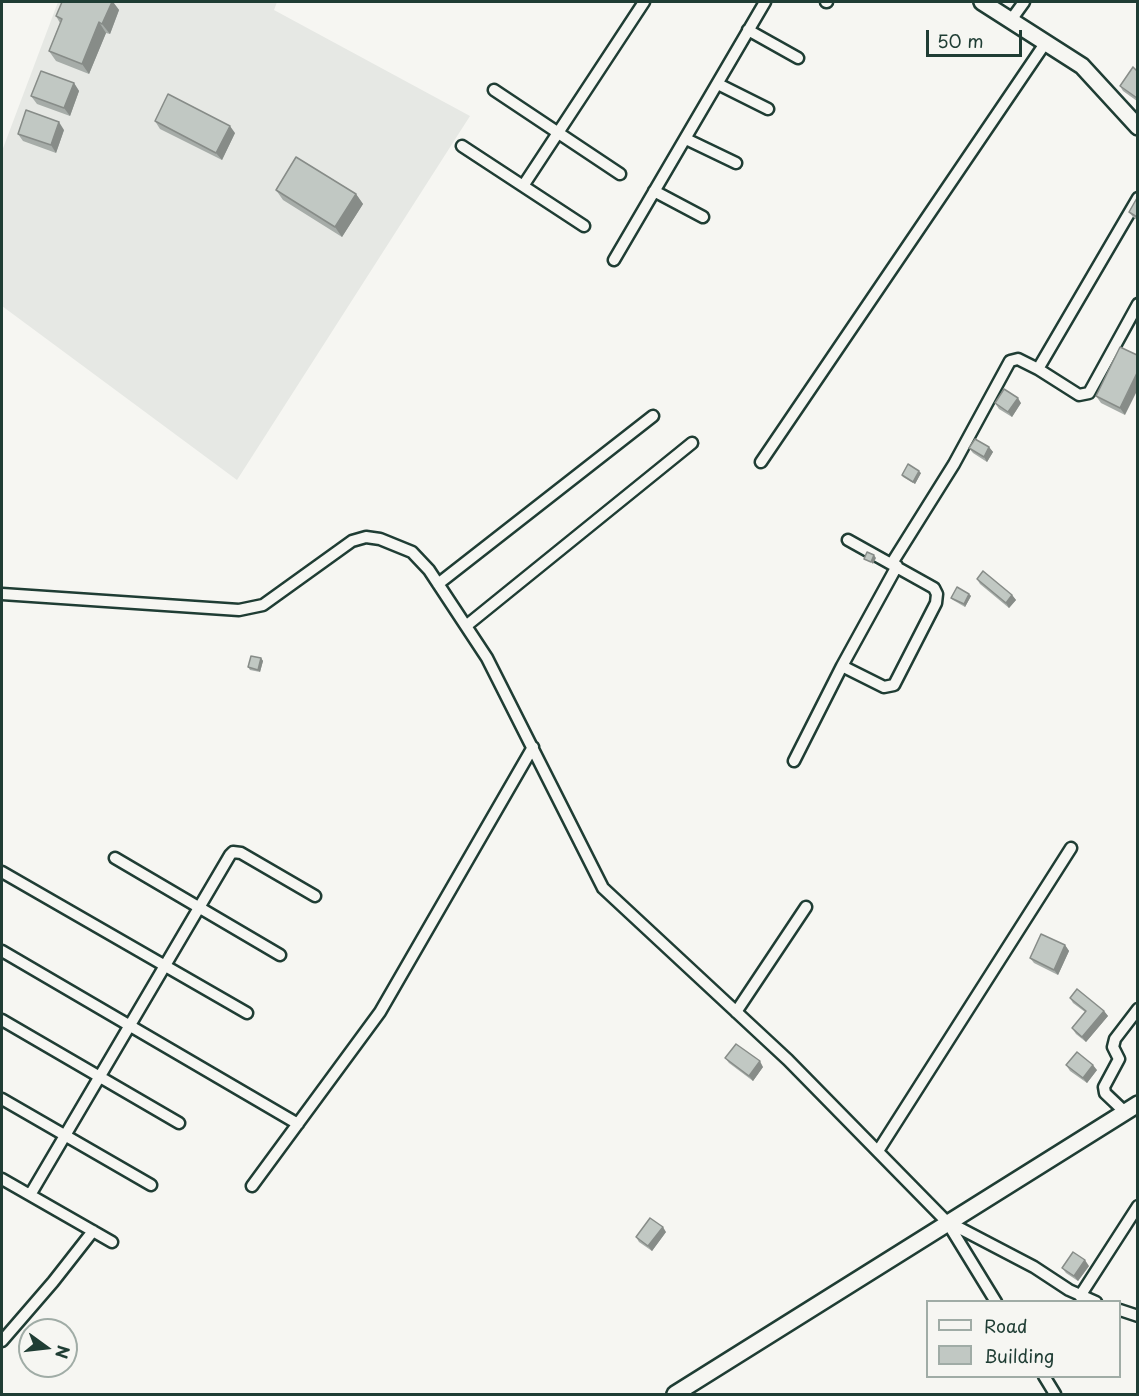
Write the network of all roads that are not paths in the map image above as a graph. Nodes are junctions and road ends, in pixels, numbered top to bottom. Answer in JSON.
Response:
{"nodes":[{"id":1,"x":644,"y":2,"type":"edge"},
{"id":2,"x":765,"y":2,"type":"edge"},
{"id":3,"x":982,"y":2,"type":"edge"},
{"id":4,"x":1024,"y":2,"type":"edge"},
{"id":5,"x":1011,"y":20,"type":"junction"},
{"id":6,"x":748,"y":30,"type":"junction"},
{"id":7,"x":1046,"y":42,"type":"junction"},
{"id":8,"x":798,"y":58,"type":"dead end"},
{"id":9,"x":718,"y":84,"type":"junction"},
{"id":10,"x":495,"y":90,"type":"dead end"},
{"id":11,"x":768,"y":109,"type":"dead end"},
{"id":12,"x":1136,"y":122,"type":"edge"},
{"id":13,"x":558,"y":132,"type":"junction"},
{"id":14,"x":686,"y":139,"type":"junction"},
{"id":15,"x":462,"y":146,"type":"dead end"},
{"id":16,"x":736,"y":163,"type":"dead end"},
{"id":17,"x":620,"y":174,"type":"dead end"},
{"id":18,"x":523,"y":186,"type":"junction"},
{"id":19,"x":654,"y":191,"type":"junction"},
{"id":20,"x":1137,"y":198,"type":"edge"},
{"id":21,"x":704,"y":217,"type":"dead end"},
{"id":22,"x":584,"y":226,"type":"dead end"},
{"id":23,"x":614,"y":260,"type":"dead end"},
{"id":24,"x":1137,"y":304,"type":"edge"},
{"id":25,"x":1038,"y":369,"type":"junction"},
{"id":26,"x":653,"y":416,"type":"dead end"},
{"id":27,"x":692,"y":443,"type":"dead end"},
{"id":28,"x":761,"y":462,"type":"dead end"},
{"id":29,"x":848,"y":540,"type":"dead end"},
{"id":30,"x":894,"y":564,"type":"junction"},
{"id":31,"x":438,"y":584,"type":"junction"},
{"id":32,"x":2,"y":594,"type":"edge"},
{"id":33,"x":466,"y":626,"type":"junction"},
{"id":34,"x":842,"y":666,"type":"junction"},
{"id":35,"x":533,"y":747,"type":"junction"},
{"id":36,"x":794,"y":761,"type":"dead end"},
{"id":37,"x":1071,"y":848,"type":"dead end"},
{"id":38,"x":114,"y":858,"type":"dead end"},
{"id":39,"x":2,"y":872,"type":"edge"},
{"id":40,"x":315,"y":896,"type":"dead end"},
{"id":41,"x":806,"y":906,"type":"dead end"},
{"id":42,"x":198,"y":908,"type":"junction"},
{"id":43,"x":2,"y":951,"type":"edge"},
{"id":44,"x":280,"y":955,"type":"dead end"},
{"id":45,"x":165,"y":965,"type":"junction"},
{"id":46,"x":1137,"y":1009,"type":"edge"},
{"id":47,"x":736,"y":1012,"type":"junction"},
{"id":48,"x":247,"y":1013,"type":"dead end"},
{"id":49,"x":2,"y":1020,"type":"edge"},
{"id":50,"x":130,"y":1026,"type":"junction"},
{"id":51,"x":100,"y":1078,"type":"junction"},
{"id":52,"x":2,"y":1099,"type":"edge"},
{"id":53,"x":1131,"y":1108,"type":"edge"},
{"id":54,"x":179,"y":1123,"type":"dead end"},
{"id":55,"x":298,"y":1124,"type":"junction"},
{"id":56,"x":66,"y":1137,"type":"junction"},
{"id":57,"x":878,"y":1151,"type":"junction"},
{"id":58,"x":2,"y":1179,"type":"edge"},
{"id":59,"x":150,"y":1185,"type":"dead end"},
{"id":60,"x":252,"y":1186,"type":"dead end"},
{"id":61,"x":30,"y":1196,"type":"junction"},
{"id":62,"x":1137,"y":1206,"type":"edge"},
{"id":63,"x":947,"y":1222,"type":"junction"},
{"id":64,"x":93,"y":1231,"type":"junction"},
{"id":65,"x":112,"y":1242,"type":"dead end"},
{"id":66,"x":1080,"y":1296,"type":"junction"},
{"id":67,"x":995,"y":1300,"type":"edge"},
{"id":68,"x":1091,"y":1300,"type":"edge"},
{"id":69,"x":1121,"y":1311,"type":"edge"},
{"id":70,"x":1137,"y":1316,"type":"edge"},
{"id":71,"x":2,"y":1341,"type":"edge"},
{"id":72,"x":1045,"y":1378,"type":"edge"},
{"id":73,"x":675,"y":1395,"type":"edge"},
{"id":74,"x":1055,"y":1395,"type":"edge"}],
"edges":[{"from":1,"to":13,"type":"street"},
{"from":2,"to":6,"type":"street"},
{"from":3,"to":5,"type":"main road"},
{"from":4,"to":5,"type":"street"},
{"from":5,"to":7,"type":"main road"},
{"from":6,"to":8,"type":"street"},
{"from":6,"to":9,"type":"street"},
{"from":7,"to":12,"type":"main road"},
{"from":7,"to":28,"type":"street"},
{"from":9,"to":11,"type":"street"},
{"from":9,"to":14,"type":"street"},
{"from":10,"to":13,"type":"street"},
{"from":13,"to":17,"type":"street"},
{"from":13,"to":18,"type":"street"},
{"from":14,"to":16,"type":"street"},
{"from":14,"to":19,"type":"street"},
{"from":15,"to":18,"type":"street"},
{"from":18,"to":22,"type":"street"},
{"from":19,"to":21,"type":"street"},
{"from":19,"to":23,"type":"street"},
{"from":20,"to":25,"type":"street"},
{"from":24,"to":25,"type":"street"},
{"from":25,"to":30,"type":"street"},
{"from":26,"to":31,"type":"street"},
{"from":27,"to":33,"type":"street"},
{"from":29,"to":30,"type":"street"},
{"from":30,"to":34,"type":"street"},
{"from":30,"to":34,"type":"street"},
{"from":31,"to":32,"type":"street"},
{"from":31,"to":33,"type":"street"},
{"from":33,"to":35,"type":"street"},
{"from":34,"to":36,"type":"street"},
{"from":35,"to":47,"type":"street"},
{"from":35,"to":55,"type":"street"},
{"from":37,"to":57,"type":"street"},
{"from":38,"to":42,"type":"street"},
{"from":39,"to":45,"type":"street"},
{"from":40,"to":42,"type":"street"},
{"from":41,"to":47,"type":"street"},
{"from":42,"to":44,"type":"street"},
{"from":42,"to":45,"type":"street"},
{"from":43,"to":50,"type":"street"},
{"from":45,"to":48,"type":"street"},
{"from":45,"to":50,"type":"street"},
{"from":46,"to":53,"type":"street"},
{"from":47,"to":57,"type":"street"},
{"from":49,"to":51,"type":"street"},
{"from":50,"to":51,"type":"street"},
{"from":50,"to":55,"type":"street"},
{"from":51,"to":54,"type":"street"},
{"from":51,"to":56,"type":"street"},
{"from":52,"to":56,"type":"street"},
{"from":53,"to":63,"type":"main road"},
{"from":55,"to":60,"type":"street"},
{"from":56,"to":59,"type":"street"},
{"from":56,"to":61,"type":"street"},
{"from":57,"to":63,"type":"street"},
{"from":58,"to":61,"type":"street"},
{"from":61,"to":64,"type":"street"},
{"from":62,"to":66,"type":"street"},
{"from":63,"to":66,"type":"street"},
{"from":63,"to":67,"type":"street"},
{"from":63,"to":73,"type":"main road"},
{"from":64,"to":65,"type":"street"},
{"from":64,"to":71,"type":"street"},
{"from":66,"to":68,"type":"street"},
{"from":69,"to":70,"type":"street"},
{"from":72,"to":74,"type":"street"}]}
